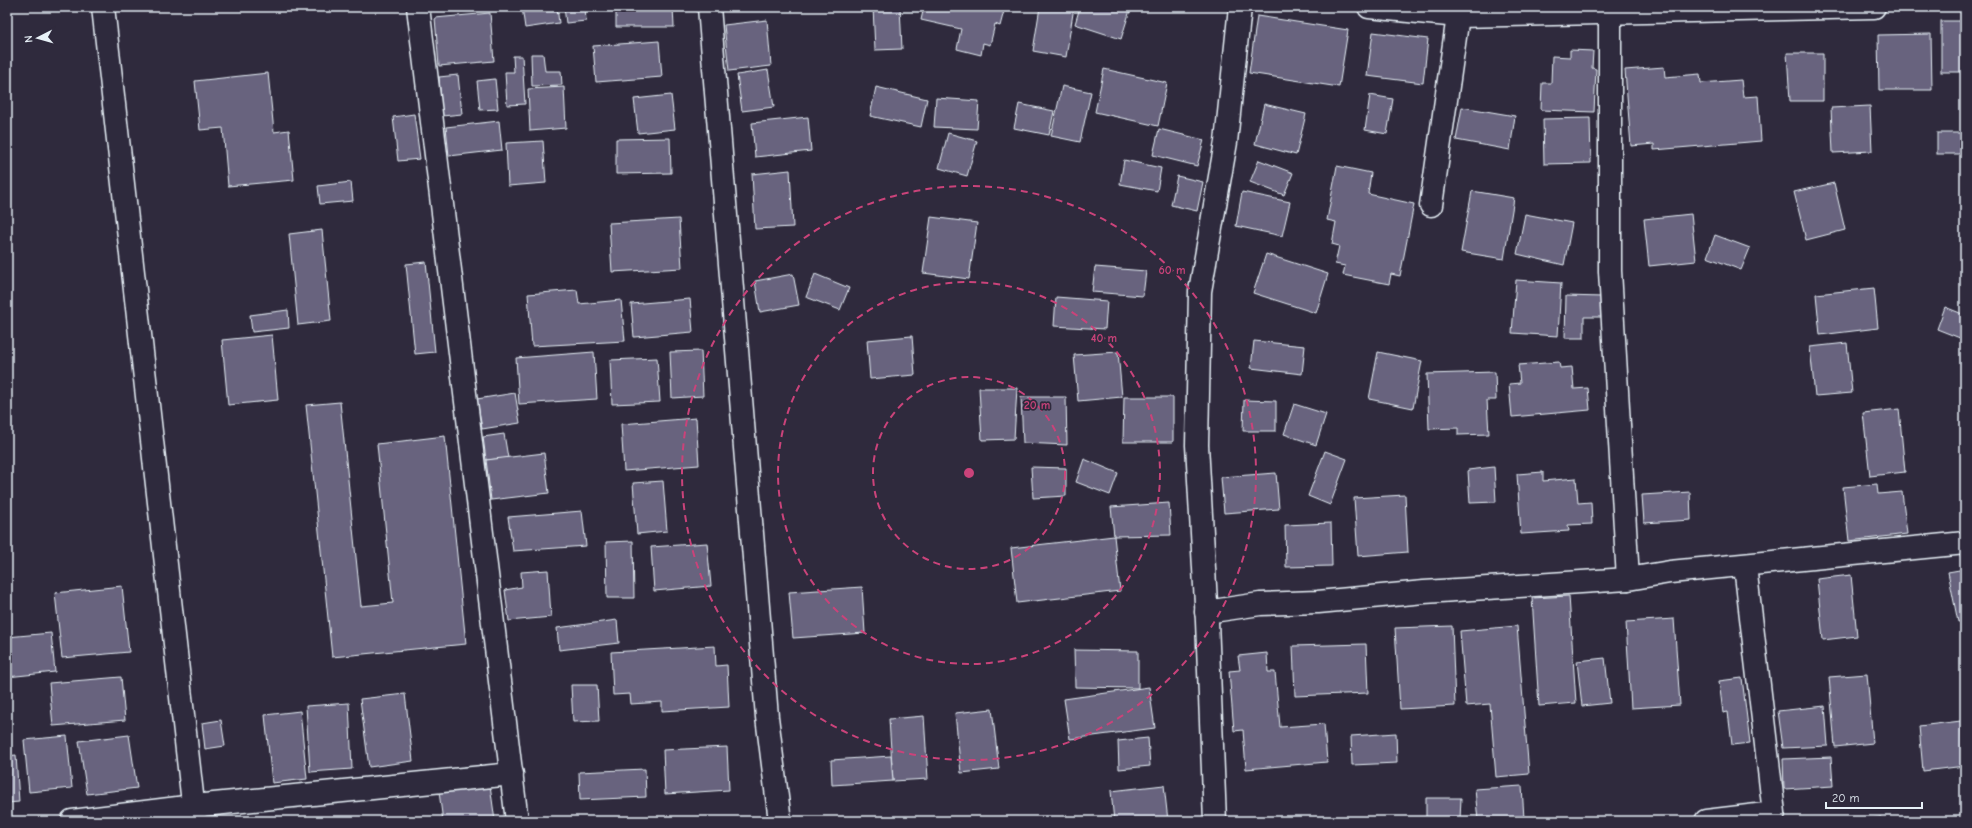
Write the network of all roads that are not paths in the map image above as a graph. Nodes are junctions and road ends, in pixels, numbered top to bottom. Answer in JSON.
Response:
{"nodes":[{"id":1,"x":103,"y":7,"type":"edge"},
{"id":2,"x":418,"y":7,"type":"edge"},
{"id":3,"x":710,"y":7,"type":"edge"},
{"id":4,"x":1240,"y":7,"type":"edge"},
{"id":5,"x":1369,"y":7,"type":"edge"},
{"id":6,"x":1874,"y":7,"type":"edge"},
{"id":7,"x":1486,"y":11,"type":"edge"},
{"id":8,"x":1610,"y":14,"type":"junction"},
{"id":9,"x":1458,"y":16,"type":"junction"},
{"id":10,"x":1431,"y":205,"type":"dead end"},
{"id":11,"x":1965,"y":543,"type":"edge"},
{"id":12,"x":1745,"y":566,"type":"junction"},
{"id":13,"x":1628,"y":579,"type":"junction"},
{"id":14,"x":1206,"y":612,"type":"junction"},
{"id":15,"x":512,"y":774,"type":"junction"},
{"id":16,"x":195,"y":814,"type":"edge"},
{"id":17,"x":72,"y":821,"type":"edge"},
{"id":18,"x":517,"y":821,"type":"edge"},
{"id":19,"x":780,"y":821,"type":"edge"},
{"id":20,"x":1215,"y":821,"type":"edge"},
{"id":21,"x":1706,"y":821,"type":"edge"}],
"edges":[{"from":1,"to":16,"type":"street"},
{"from":2,"to":15,"type":"street"},
{"from":3,"to":19,"type":"street"},
{"from":4,"to":14,"type":"street"},
{"from":5,"to":9,"type":"street"},
{"from":6,"to":8,"type":"street"},
{"from":7,"to":8,"type":"street"},
{"from":7,"to":9,"type":"street"},
{"from":8,"to":13,"type":"street"},
{"from":9,"to":10,"type":"street"},
{"from":11,"to":12,"type":"street"},
{"from":12,"to":13,"type":"street"},
{"from":12,"to":21,"type":"street"},
{"from":13,"to":14,"type":"street"},
{"from":14,"to":20,"type":"street"},
{"from":15,"to":16,"type":"street"},
{"from":15,"to":18,"type":"street"},
{"from":16,"to":17,"type":"street"}]}
